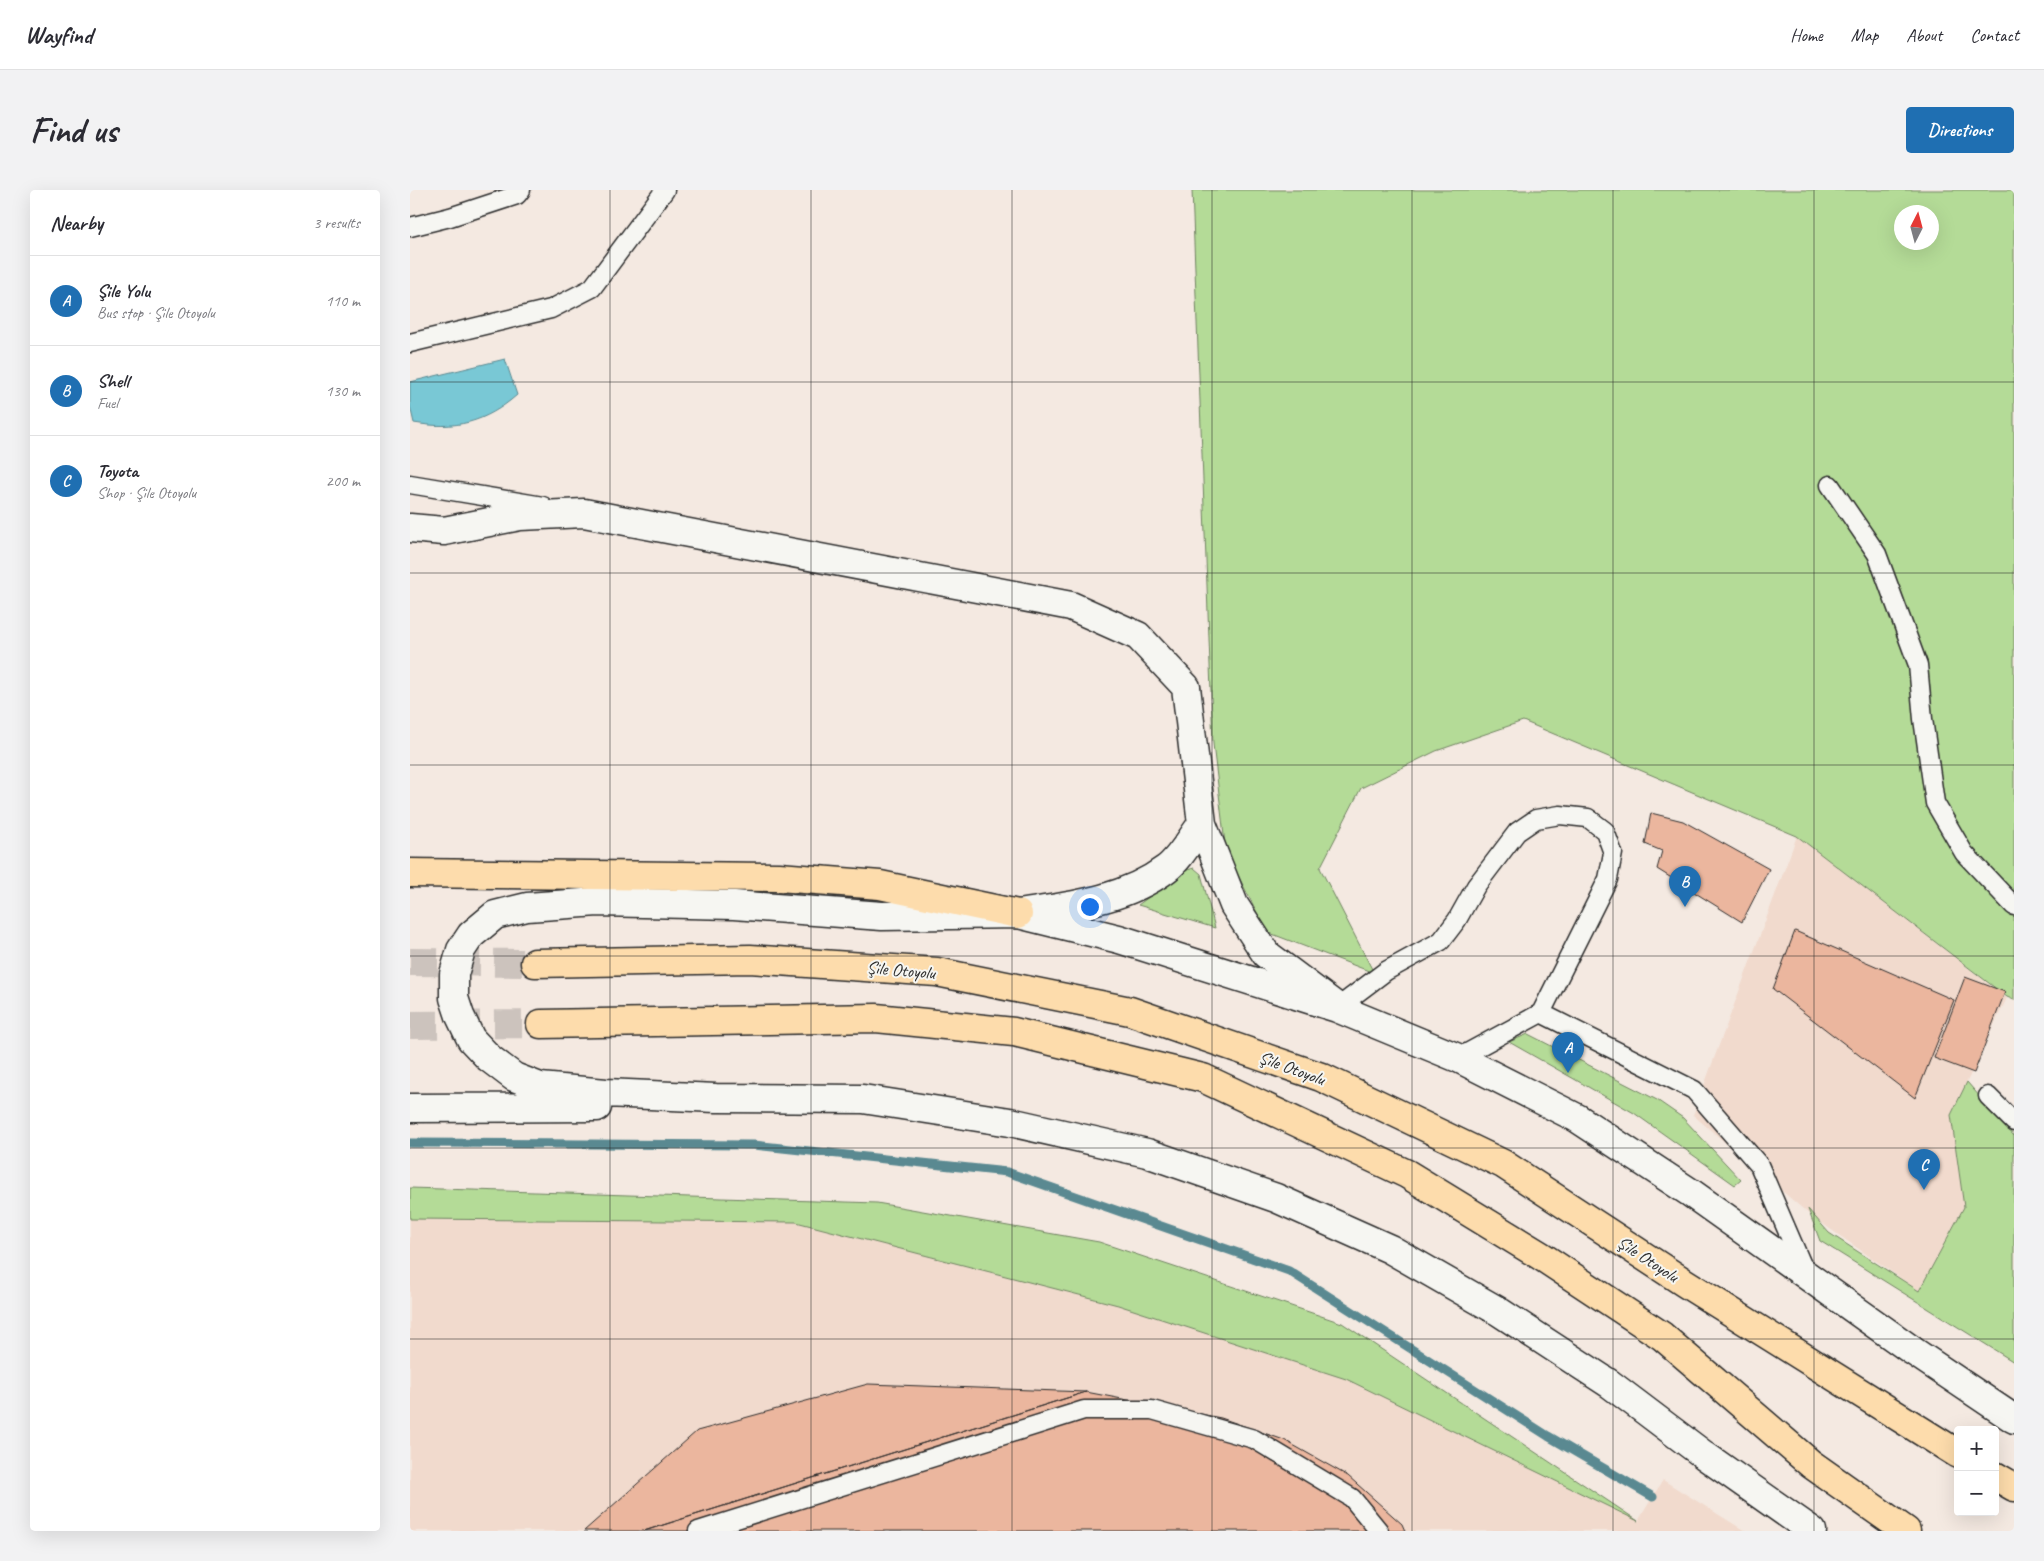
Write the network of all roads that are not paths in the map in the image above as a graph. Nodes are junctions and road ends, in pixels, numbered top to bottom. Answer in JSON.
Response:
{"nodes":[{"id":1,"x":521,"y":190,"type":"edge"},
{"id":2,"x":664,"y":190,"type":"edge"},
{"id":3,"x":410,"y":227,"type":"edge"},
{"id":4,"x":410,"y":343,"type":"edge"},
{"id":5,"x":410,"y":484,"type":"edge"},
{"id":6,"x":1830,"y":485,"type":"dead end"},
{"id":7,"x":584,"y":512,"type":"junction"},
{"id":8,"x":410,"y":528,"type":"edge"},
{"id":9,"x":1202,"y":824,"type":"junction"},
{"id":10,"x":410,"y":873,"type":"edge"},
{"id":11,"x":2014,"y":906,"type":"edge"},
{"id":12,"x":1018,"y":914,"type":"junction"},
{"id":13,"x":535,"y":963,"type":"tunnel mouth"},
{"id":14,"x":1337,"y":1008,"type":"junction"},
{"id":15,"x":1541,"y":1013,"type":"junction"},
{"id":16,"x":541,"y":1024,"type":"tunnel mouth"},
{"id":17,"x":1458,"y":1058,"type":"junction"},
{"id":18,"x":1988,"y":1096,"type":"dead end"},
{"id":19,"x":716,"y":1098,"type":"junction"},
{"id":20,"x":410,"y":1108,"type":"edge"},
{"id":21,"x":2014,"y":1122,"type":"edge"},
{"id":22,"x":1807,"y":1277,"type":"junction"},
{"id":23,"x":2014,"y":1419,"type":"edge"},
{"id":24,"x":1954,"y":1451,"type":"edge"},
{"id":25,"x":1999,"y":1478,"type":"edge"},
{"id":26,"x":2014,"y":1487,"type":"edge"},
{"id":27,"x":698,"y":1531,"type":"edge"},
{"id":28,"x":1379,"y":1531,"type":"edge"},
{"id":29,"x":1812,"y":1531,"type":"edge"},
{"id":30,"x":1906,"y":1531,"type":"edge"}],
"edges":[{"from":1,"to":3,"type":"lane"},
{"from":2,"to":4,"type":"lane"},
{"from":5,"to":7,"type":"lane"},
{"from":6,"to":11,"type":"lane"},
{"from":7,"to":8,"type":"main road"},
{"from":7,"to":9,"type":"main road"},
{"from":9,"to":12,"type":"main road"},
{"from":9,"to":14,"type":"main road"},
{"from":10,"to":12,"type":"highway"},
{"from":12,"to":14,"type":"main road"},
{"from":12,"to":19,"type":"main road"},
{"from":13,"to":24,"type":"highway","name":"Şile Otoyolu"},
{"from":14,"to":15,"type":"lane"},
{"from":14,"to":17,"type":"main road"},
{"from":15,"to":17,"type":"lane"},
{"from":15,"to":22,"type":"lane"},
{"from":16,"to":30,"type":"highway"},
{"from":17,"to":22,"type":"main road"},
{"from":18,"to":21,"type":"lane"},
{"from":19,"to":20,"type":"main road"},
{"from":19,"to":29,"type":"main road"},
{"from":22,"to":23,"type":"main road"},
{"from":25,"to":26,"type":"highway"},
{"from":27,"to":28,"type":"lane"}]}
